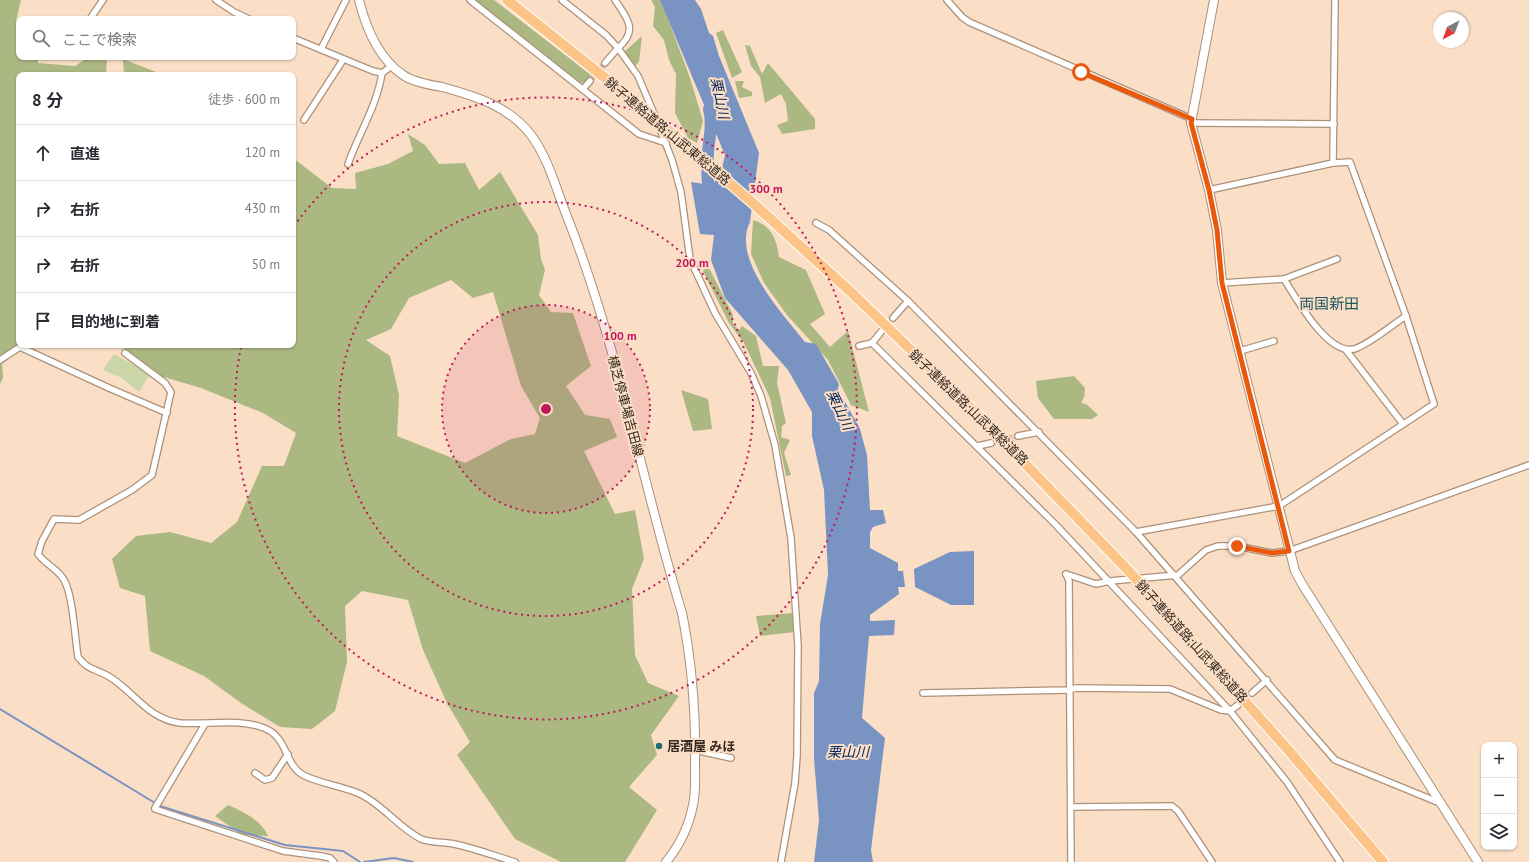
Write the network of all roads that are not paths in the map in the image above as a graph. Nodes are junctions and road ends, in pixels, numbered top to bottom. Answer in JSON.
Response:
{"nodes":[{"id":1,"x":103,"y":0,"type":"edge"},
{"id":2,"x":216,"y":0,"type":"edge"},
{"id":3,"x":346,"y":0,"type":"edge"},
{"id":4,"x":359,"y":0,"type":"edge"},
{"id":5,"x":470,"y":0,"type":"edge"},
{"id":6,"x":507,"y":0,"type":"edge"},
{"id":7,"x":562,"y":0,"type":"edge"},
{"id":8,"x":615,"y":0,"type":"edge"},
{"id":9,"x":947,"y":0,"type":"edge"},
{"id":10,"x":1214,"y":0,"type":"edge"},
{"id":11,"x":1335,"y":0,"type":"edge"},
{"id":12,"x":92,"y":16,"type":"edge"},
{"id":13,"x":243,"y":16,"type":"edge"},
{"id":14,"x":296,"y":39,"type":"edge"},
{"id":15,"x":618,"y":48,"type":"junction"},
{"id":16,"x":321,"y":49,"type":"junction"},
{"id":17,"x":344,"y":60,"type":"junction"},
{"id":18,"x":605,"y":63,"type":"tunnel mouth"},
{"id":19,"x":393,"y":65,"type":"junction"},
{"id":20,"x":382,"y":73,"type":"junction"},
{"id":21,"x":590,"y":81,"type":"tunnel mouth"},
{"id":22,"x":583,"y":89,"type":"junction"},
{"id":23,"x":304,"y":120,"type":"dead end"},
{"id":24,"x":1192,"y":121,"type":"junction"},
{"id":25,"x":1334,"y":124,"type":"junction"},
{"id":26,"x":666,"y":143,"type":"junction"},
{"id":27,"x":1333,"y":163,"type":"junction"},
{"id":28,"x":348,"y":164,"type":"dead end"},
{"id":29,"x":1209,"y":190,"type":"junction"},
{"id":30,"x":816,"y":223,"type":"dead end"},
{"id":31,"x":1337,"y":259,"type":"dead end"},
{"id":32,"x":1284,"y":279,"type":"junction"},
{"id":33,"x":1222,"y":283,"type":"junction"},
{"id":34,"x":908,"y":301,"type":"junction"},
{"id":35,"x":1406,"y":316,"type":"junction"},
{"id":36,"x":894,"y":318,"type":"dead end"},
{"id":37,"x":881,"y":332,"type":"dead end"},
{"id":38,"x":1274,"y":341,"type":"dead end"},
{"id":39,"x":872,"y":343,"type":"junction"},
{"id":40,"x":859,"y":346,"type":"dead end"},
{"id":41,"x":18,"y":348,"type":"edge"},
{"id":42,"x":22,"y":348,"type":"edge"},
{"id":43,"x":1346,"y":350,"type":"junction"},
{"id":44,"x":1240,"y":351,"type":"junction"},
{"id":45,"x":125,"y":353,"type":"dead end"},
{"id":46,"x":0,"y":360,"type":"edge"},
{"id":47,"x":167,"y":413,"type":"junction"},
{"id":48,"x":1403,"y":424,"type":"junction"},
{"id":49,"x":1039,"y":432,"type":"junction"},
{"id":50,"x":1018,"y":436,"type":"tunnel mouth"},
{"id":51,"x":991,"y":443,"type":"tunnel mouth"},
{"id":52,"x":978,"y":446,"type":"junction"},
{"id":53,"x":1529,"y":465,"type":"edge"},
{"id":54,"x":1278,"y":506,"type":"junction"},
{"id":55,"x":1136,"y":532,"type":"junction"},
{"id":56,"x":1289,"y":551,"type":"junction"},
{"id":57,"x":1173,"y":576,"type":"junction"},
{"id":58,"x":1110,"y":581,"type":"junction"},
{"id":59,"x":1267,"y":680,"type":"junction"},
{"id":60,"x":1069,"y":690,"type":"junction"},
{"id":61,"x":923,"y":693,"type":"dead end"},
{"id":62,"x":1252,"y":693,"type":"dead end"},
{"id":63,"x":1238,"y":705,"type":"dead end"},
{"id":64,"x":1230,"y":711,"type":"junction"},
{"id":65,"x":205,"y":724,"type":"junction"},
{"id":66,"x":695,"y":750,"type":"junction"},
{"id":67,"x":288,"y":754,"type":"junction"},
{"id":68,"x":731,"y":758,"type":"dead end"},
{"id":69,"x":255,"y":773,"type":"dead end"},
{"id":70,"x":1442,"y":804,"type":"junction"},
{"id":71,"x":1071,"y":807,"type":"junction"},
{"id":72,"x":334,"y":862,"type":"edge"},
{"id":73,"x":515,"y":862,"type":"edge"},
{"id":74,"x":666,"y":862,"type":"edge"},
{"id":75,"x":781,"y":862,"type":"edge"},
{"id":76,"x":1071,"y":862,"type":"edge"},
{"id":77,"x":1212,"y":862,"type":"edge"},
{"id":78,"x":1340,"y":862,"type":"edge"},
{"id":79,"x":1383,"y":862,"type":"edge"},
{"id":80,"x":1478,"y":862,"type":"edge"}],
"edges":[{"from":1,"to":12,"type":"street"},
{"from":2,"to":13,"type":"street"},
{"from":3,"to":16,"type":"street"},
{"from":4,"to":19,"type":"main road","name":"横芝停車場吉田線"},
{"from":5,"to":22,"type":"street"},
{"from":6,"to":79,"type":"highway","name":"銚子連絡道路;山武東総道路","bridge":true},
{"from":7,"to":15,"type":"street"},
{"from":8,"to":15,"type":"street"},
{"from":9,"to":24,"type":"street"},
{"from":10,"to":24,"type":"main road"},
{"from":11,"to":25,"type":"street"},
{"from":14,"to":16,"type":"street"},
{"from":15,"to":18,"type":"street"},
{"from":15,"to":26,"type":"street"},
{"from":16,"to":17,"type":"street"},
{"from":17,"to":20,"type":"street"},
{"from":17,"to":23,"type":"street"},
{"from":19,"to":20,"type":"street"},
{"from":19,"to":66,"type":"main road","name":"横芝停車場吉田線"},
{"from":20,"to":28,"type":"street"},
{"from":21,"to":22,"type":"street"},
{"from":22,"to":26,"type":"street"},
{"from":24,"to":25,"type":"street"},
{"from":24,"to":29,"type":"main road"},
{"from":25,"to":27,"type":"street"},
{"from":26,"to":75,"type":"street"},
{"from":27,"to":29,"type":"street"},
{"from":27,"to":35,"type":"street"},
{"from":29,"to":33,"type":"main road"},
{"from":30,"to":34,"type":"street"},
{"from":31,"to":32,"type":"street"},
{"from":32,"to":33,"type":"street"},
{"from":32,"to":43,"type":"street"},
{"from":33,"to":44,"type":"main road"},
{"from":34,"to":36,"type":"street"},
{"from":34,"to":49,"type":"street"},
{"from":35,"to":43,"type":"street"},
{"from":35,"to":48,"type":"street"},
{"from":37,"to":39,"type":"street"},
{"from":38,"to":44,"type":"street"},
{"from":39,"to":40,"type":"street"},
{"from":39,"to":52,"type":"street"},
{"from":41,"to":46,"type":"street"},
{"from":42,"to":47,"type":"street"},
{"from":43,"to":48,"type":"street"},
{"from":44,"to":54,"type":"main road"},
{"from":45,"to":47,"type":"street"},
{"from":47,"to":65,"type":"street"},
{"from":48,"to":54,"type":"street"},
{"from":49,"to":50,"type":"street"},
{"from":49,"to":55,"type":"street"},
{"from":51,"to":52,"type":"street"},
{"from":52,"to":58,"type":"street"},
{"from":53,"to":56,"type":"street"},
{"from":54,"to":55,"type":"street"},
{"from":54,"to":56,"type":"main road"},
{"from":55,"to":57,"type":"street"},
{"from":56,"to":57,"type":"street"},
{"from":56,"to":70,"type":"main road"},
{"from":57,"to":58,"type":"street"},
{"from":57,"to":59,"type":"street"},
{"from":58,"to":60,"type":"street"},
{"from":58,"to":64,"type":"street"},
{"from":59,"to":62,"type":"street"},
{"from":59,"to":70,"type":"street"},
{"from":60,"to":61,"type":"street"},
{"from":60,"to":64,"type":"street"},
{"from":60,"to":71,"type":"street"},
{"from":63,"to":64,"type":"street"},
{"from":64,"to":78,"type":"street"},
{"from":65,"to":67,"type":"street"},
{"from":65,"to":72,"type":"street"},
{"from":66,"to":68,"type":"street"},
{"from":66,"to":74,"type":"main road","name":"横芝停車場吉田線"},
{"from":67,"to":69,"type":"street"},
{"from":67,"to":73,"type":"street"},
{"from":70,"to":80,"type":"main road"},
{"from":71,"to":76,"type":"street"},
{"from":71,"to":77,"type":"street"}]}
